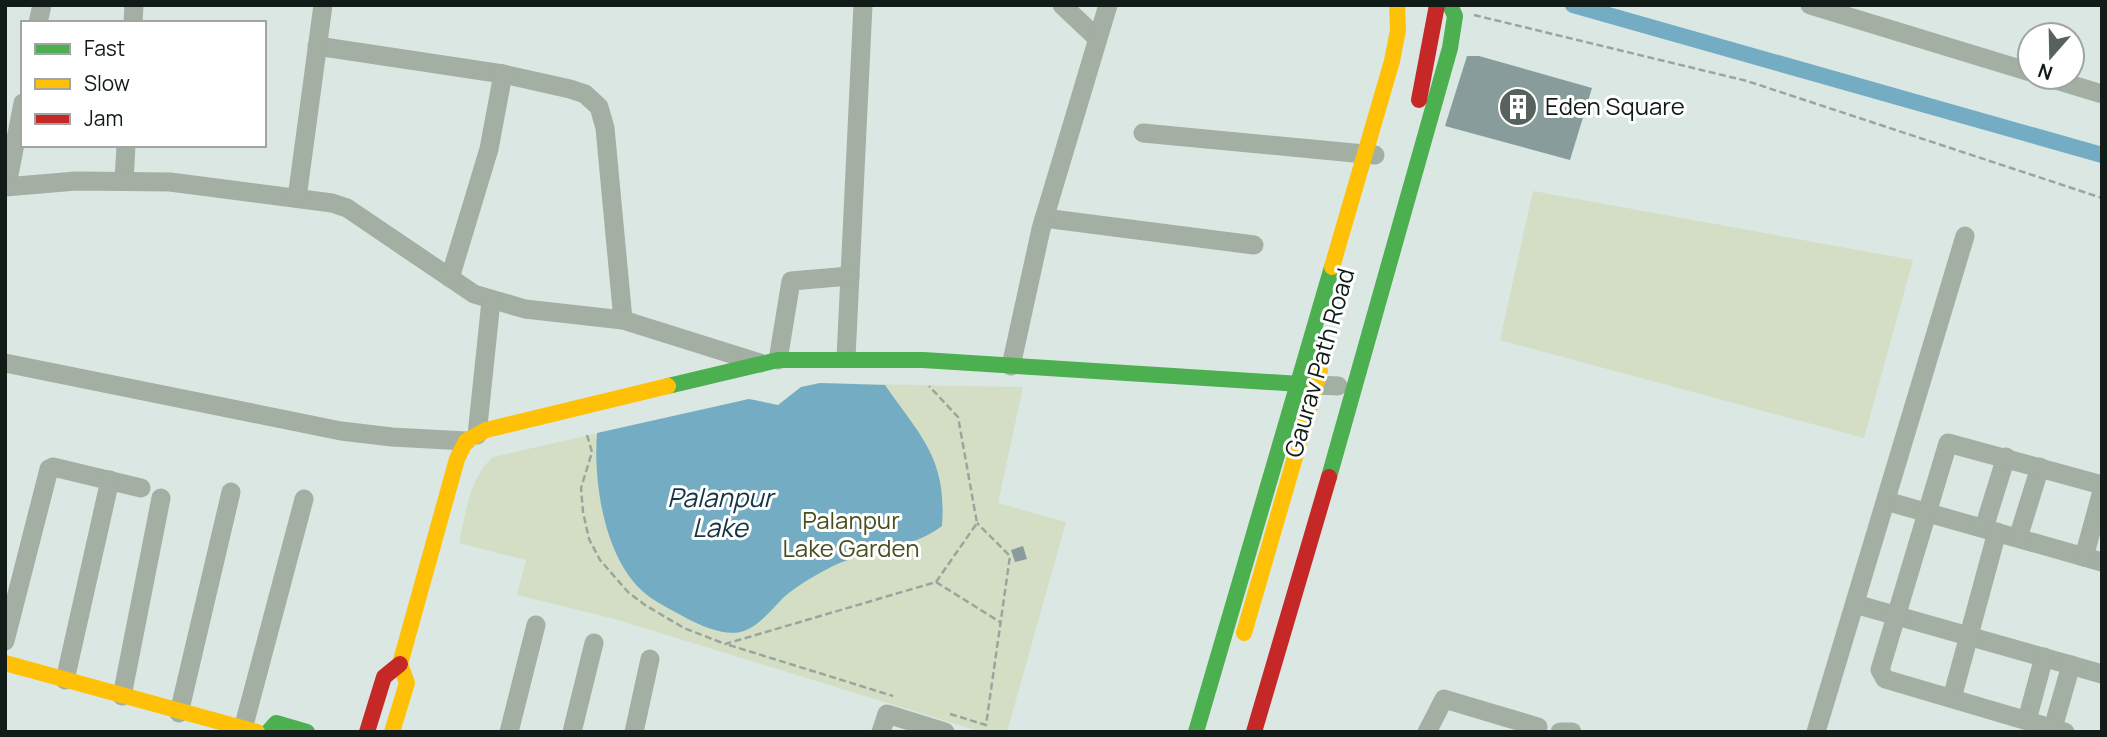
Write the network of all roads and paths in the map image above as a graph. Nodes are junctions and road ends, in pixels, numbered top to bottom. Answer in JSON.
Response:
{"nodes":[{"id":1,"x":323,"y":5,"type":"edge"},
{"id":2,"x":863,"y":5,"type":"edge"},
{"id":3,"x":1062,"y":5,"type":"edge"},
{"id":4,"x":1108,"y":5,"type":"edge"},
{"id":5,"x":1397,"y":5,"type":"edge"},
{"id":6,"x":1409,"y":5,"type":"edge"},
{"id":7,"x":1437,"y":5,"type":"edge"},
{"id":8,"x":1810,"y":5,"type":"edge"},
{"id":9,"x":1452,"y":8,"type":"edge"},
{"id":10,"x":1836,"y":9,"type":"edge"},
{"id":11,"x":1097,"y":38,"type":"junction"},
{"id":12,"x":317,"y":46,"type":"junction"},
{"id":13,"x":2016,"y":67,"type":"edge"},
{"id":14,"x":503,"y":74,"type":"junction"},
{"id":15,"x":21,"y":113,"type":"edge"},
{"id":16,"x":1143,"y":133,"type":"dead end"},
{"id":17,"x":126,"y":147,"type":"edge"},
{"id":18,"x":1371,"y":154,"type":"junction"},
{"id":19,"x":124,"y":181,"type":"junction"},
{"id":20,"x":6,"y":186,"type":"edge"},
{"id":21,"x":297,"y":198,"type":"junction"},
{"id":22,"x":2102,"y":198,"type":"edge"},
{"id":23,"x":1044,"y":218,"type":"junction"},
{"id":24,"x":1965,"y":236,"type":"dead end"},
{"id":25,"x":1254,"y":246,"type":"dead end"},
{"id":26,"x":850,"y":276,"type":"junction"},
{"id":27,"x":450,"y":278,"type":"junction"},
{"id":28,"x":491,"y":301,"type":"junction"},
{"id":29,"x":623,"y":320,"type":"junction"},
{"id":30,"x":846,"y":358,"type":"junction"},
{"id":31,"x":769,"y":361,"type":"junction"},
{"id":32,"x":5,"y":363,"type":"edge"},
{"id":33,"x":1011,"y":366,"type":"junction"},
{"id":34,"x":1307,"y":384,"type":"junction"},
{"id":35,"x":929,"y":386,"type":"dead end"},
{"id":36,"x":1338,"y":386,"type":"junction"},
{"id":37,"x":587,"y":435,"type":"dead end"},
{"id":38,"x":471,"y":438,"type":"junction"},
{"id":39,"x":1318,"y":452,"type":"dead end"},
{"id":40,"x":2006,"y":457,"type":"junction"},
{"id":41,"x":2040,"y":467,"type":"junction"},
{"id":42,"x":110,"y":480,"type":"junction"},
{"id":43,"x":2102,"y":485,"type":"edge"},
{"id":44,"x":141,"y":488,"type":"dead end"},
{"id":45,"x":2102,"y":491,"type":"edge"},
{"id":46,"x":232,"y":492,"type":"dead end"},
{"id":47,"x":161,"y":498,"type":"dead end"},
{"id":48,"x":304,"y":499,"type":"dead end"},
{"id":49,"x":1886,"y":500,"type":"junction"},
{"id":50,"x":1926,"y":512,"type":"junction"},
{"id":51,"x":976,"y":523,"type":"junction"},
{"id":52,"x":1990,"y":530,"type":"junction"},
{"id":53,"x":2018,"y":538,"type":"junction"},
{"id":54,"x":1291,"y":545,"type":"dead end"},
{"id":55,"x":2093,"y":560,"type":"edge"},
{"id":56,"x":936,"y":582,"type":"junction"},
{"id":57,"x":1855,"y":604,"type":"junction"},
{"id":58,"x":1897,"y":616,"type":"junction"},
{"id":59,"x":1000,"y":622,"type":"junction"},
{"id":60,"x":536,"y":625,"type":"dead end"},
{"id":61,"x":1969,"y":636,"type":"junction"},
{"id":62,"x":5,"y":641,"type":"edge"},
{"id":63,"x":594,"y":643,"type":"dead end"},
{"id":64,"x":725,"y":644,"type":"junction"},
{"id":65,"x":1238,"y":652,"type":"dead end"},
{"id":66,"x":2044,"y":657,"type":"junction"},
{"id":67,"x":650,"y":659,"type":"dead end"},
{"id":68,"x":5,"y":663,"type":"edge"},
{"id":69,"x":400,"y":664,"type":"junction"},
{"id":70,"x":2071,"y":665,"type":"junction"},
{"id":71,"x":2102,"y":674,"type":"edge"},
{"id":72,"x":65,"y":680,"type":"junction"},
{"id":73,"x":122,"y":696,"type":"junction"},
{"id":74,"x":895,"y":696,"type":"dead end"},
{"id":75,"x":1952,"y":698,"type":"junction"},
{"id":76,"x":179,"y":713,"type":"junction"},
{"id":77,"x":2027,"y":720,"type":"junction"},
{"id":78,"x":946,"y":722,"type":"edge"},
{"id":79,"x":250,"y":730,"type":"edge"},
{"id":80,"x":2059,"y":730,"type":"edge"},
{"id":81,"x":268,"y":732,"type":"edge"},
{"id":82,"x":307,"y":732,"type":"edge"},
{"id":83,"x":367,"y":732,"type":"edge"},
{"id":84,"x":392,"y":732,"type":"edge"},
{"id":85,"x":509,"y":732,"type":"edge"},
{"id":86,"x":572,"y":732,"type":"edge"},
{"id":87,"x":634,"y":732,"type":"edge"},
{"id":88,"x":881,"y":732,"type":"edge"},
{"id":89,"x":1196,"y":732,"type":"edge"},
{"id":90,"x":1237,"y":732,"type":"edge"},
{"id":91,"x":1254,"y":732,"type":"edge"},
{"id":92,"x":1427,"y":732,"type":"edge"},
{"id":93,"x":1537,"y":732,"type":"edge"},
{"id":94,"x":1560,"y":732,"type":"edge"},
{"id":95,"x":1572,"y":732,"type":"edge"},
{"id":96,"x":1816,"y":732,"type":"edge"}],
"edges":[{"from":1,"to":12,"type":"street"},
{"from":2,"to":26,"type":"street"},
{"from":3,"to":11,"type":"street"},
{"from":4,"to":11,"type":"street"},
{"from":5,"to":18,"type":"street"},
{"from":6,"to":18,"type":"street","name":"Gaurav Path Road"},
{"from":7,"to":36,"type":"street","name":"Gaurav Path Road"},
{"from":8,"to":10,"type":"street"},
{"from":9,"to":22,"type":"path"},
{"from":9,"to":91,"type":"street"},
{"from":10,"to":13,"type":"street"},
{"from":11,"to":23,"type":"street"},
{"from":12,"to":14,"type":"street"},
{"from":12,"to":21,"type":"street"},
{"from":14,"to":27,"type":"street"},
{"from":14,"to":29,"type":"street"},
{"from":15,"to":20,"type":"street"},
{"from":16,"to":18,"type":"street"},
{"from":17,"to":19,"type":"street"},
{"from":18,"to":34,"type":"street"},
{"from":18,"to":34,"type":"street","name":"Gaurav Path Road"},
{"from":19,"to":20,"type":"street"},
{"from":19,"to":21,"type":"street"},
{"from":21,"to":27,"type":"street"},
{"from":23,"to":25,"type":"street"},
{"from":23,"to":33,"type":"street"},
{"from":24,"to":49,"type":"street"},
{"from":26,"to":30,"type":"street"},
{"from":26,"to":31,"type":"street"},
{"from":27,"to":28,"type":"street"},
{"from":28,"to":29,"type":"street"},
{"from":28,"to":38,"type":"street"},
{"from":29,"to":31,"type":"street"},
{"from":30,"to":31,"type":"street"},
{"from":30,"to":33,"type":"street"},
{"from":31,"to":38,"type":"street"},
{"from":32,"to":38,"type":"street"},
{"from":33,"to":34,"type":"street"},
{"from":34,"to":36,"type":"street"},
{"from":34,"to":65,"type":"street","name":"Gaurav Path Road"},
{"from":34,"to":89,"type":"street"},
{"from":35,"to":51,"type":"path"},
{"from":36,"to":39,"type":"street","name":"Gaurav Path Road"},
{"from":37,"to":64,"type":"path"},
{"from":38,"to":69,"type":"street"},
{"from":40,"to":41,"type":"street"},
{"from":40,"to":50,"type":"street"},
{"from":40,"to":52,"type":"street"},
{"from":41,"to":43,"type":"street"},
{"from":41,"to":53,"type":"street"},
{"from":42,"to":44,"type":"street"},
{"from":42,"to":62,"type":"street"},
{"from":42,"to":72,"type":"street"},
{"from":45,"to":55,"type":"street"},
{"from":46,"to":76,"type":"street"},
{"from":47,"to":73,"type":"street"},
{"from":48,"to":79,"type":"street"},
{"from":49,"to":50,"type":"street"},
{"from":49,"to":57,"type":"street"},
{"from":50,"to":52,"type":"street"},
{"from":50,"to":58,"type":"street"},
{"from":51,"to":56,"type":"path"},
{"from":51,"to":59,"type":"path"},
{"from":52,"to":53,"type":"street"},
{"from":52,"to":61,"type":"street"},
{"from":53,"to":55,"type":"street"},
{"from":54,"to":90,"type":"street"},
{"from":56,"to":59,"type":"path"},
{"from":56,"to":64,"type":"path"},
{"from":57,"to":58,"type":"street"},
{"from":57,"to":96,"type":"street"},
{"from":58,"to":61,"type":"street"},
{"from":58,"to":75,"type":"street"},
{"from":59,"to":78,"type":"path"},
{"from":60,"to":85,"type":"street"},
{"from":61,"to":66,"type":"street"},
{"from":61,"to":75,"type":"street"},
{"from":63,"to":86,"type":"street"},
{"from":64,"to":74,"type":"path"},
{"from":66,"to":70,"type":"street"},
{"from":66,"to":77,"type":"street"},
{"from":67,"to":87,"type":"street"},
{"from":68,"to":72,"type":"street"},
{"from":69,"to":83,"type":"street"},
{"from":69,"to":84,"type":"street"},
{"from":70,"to":71,"type":"street"},
{"from":70,"to":80,"type":"street"},
{"from":72,"to":73,"type":"street"},
{"from":73,"to":76,"type":"street"},
{"from":75,"to":77,"type":"street"},
{"from":76,"to":79,"type":"street"},
{"from":77,"to":80,"type":"street"},
{"from":78,"to":88,"type":"street"},
{"from":81,"to":82,"type":"street"},
{"from":92,"to":93,"type":"street"},
{"from":94,"to":95,"type":"street"}]}
